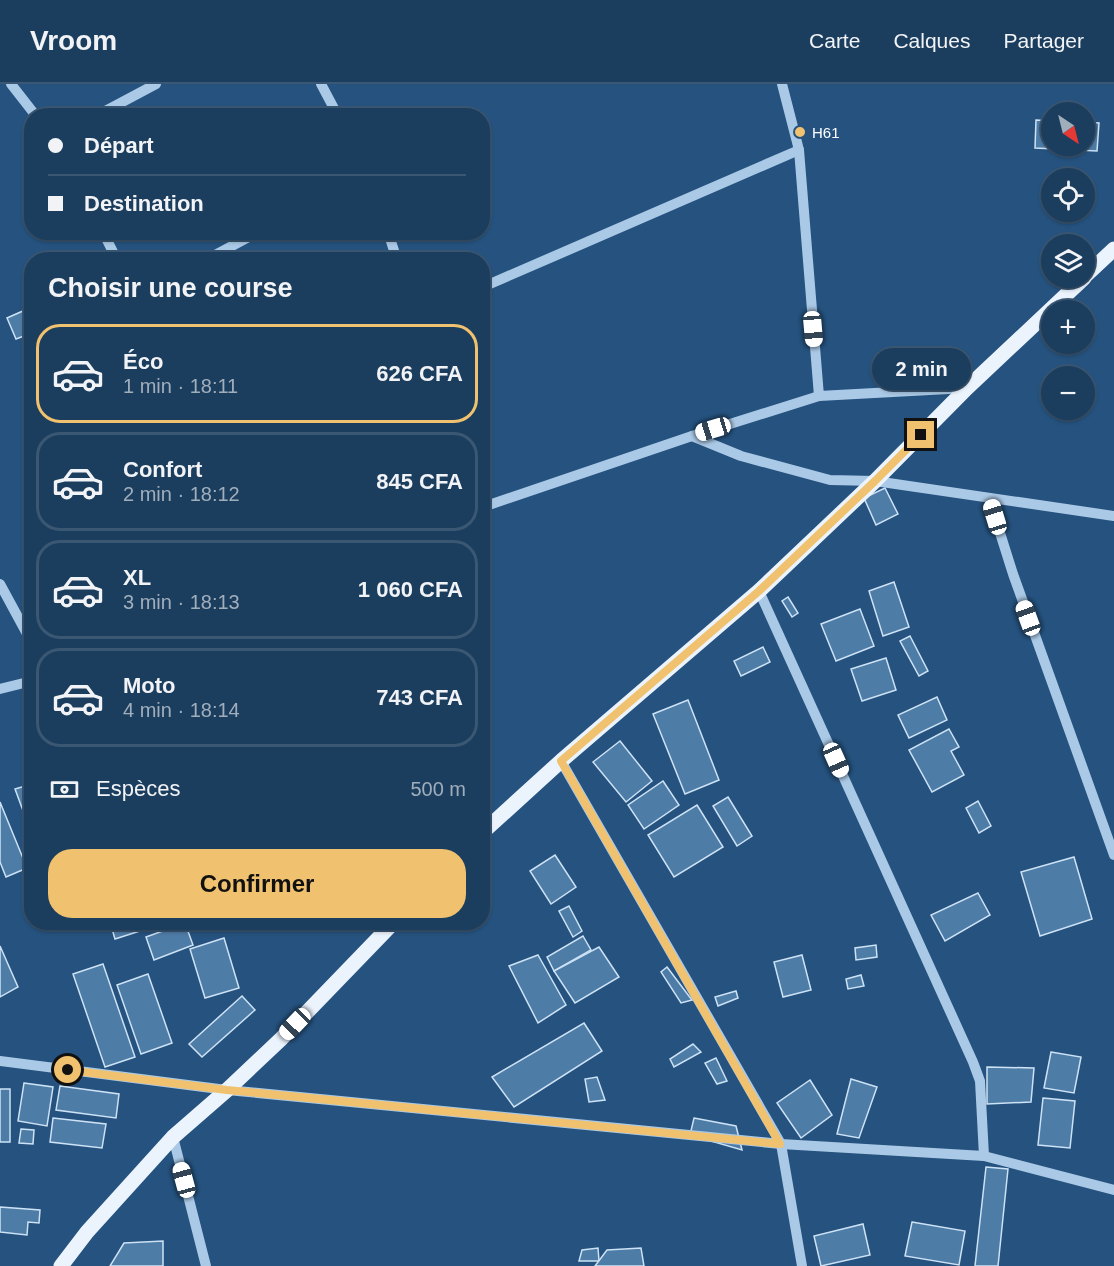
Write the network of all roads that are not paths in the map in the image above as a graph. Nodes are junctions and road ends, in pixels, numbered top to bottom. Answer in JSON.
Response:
{"nodes":[{"id":1,"x":11,"y":84,"type":"edge"},
{"id":2,"x":156,"y":84,"type":"edge"},
{"id":3,"x":321,"y":84,"type":"edge"},
{"id":4,"x":782,"y":84,"type":"edge"},
{"id":5,"x":30,"y":108,"type":"edge"},
{"id":6,"x":111,"y":108,"type":"edge"},
{"id":7,"x":334,"y":108,"type":"edge"},
{"id":8,"x":799,"y":150,"type":"junction"},
{"id":9,"x":243,"y":240,"type":"edge"},
{"id":10,"x":1114,"y":249,"type":"edge"},
{"id":11,"x":221,"y":252,"type":"edge"},
{"id":12,"x":1095,"y":267,"type":"edge"},
{"id":13,"x":490,"y":284,"type":"edge"},
{"id":14,"x":1072,"y":288,"type":"edge"},
{"id":15,"x":967,"y":388,"type":"junction"},
{"id":16,"x":819,"y":396,"type":"junction"},
{"id":17,"x":692,"y":436,"type":"junction"},
{"id":18,"x":875,"y":481,"type":"junction"},
{"id":19,"x":989,"y":498,"type":"junction"},
{"id":20,"x":490,"y":505,"type":"edge"},
{"id":21,"x":1114,"y":516,"type":"edge"},
{"id":22,"x":0,"y":584,"type":"edge"},
{"id":23,"x":759,"y":591,"type":"junction"},
{"id":24,"x":24,"y":628,"type":"edge"},
{"id":25,"x":24,"y":683,"type":"edge"},
{"id":26,"x":0,"y":689,"type":"edge"},
{"id":27,"x":561,"y":761,"type":"junction"},
{"id":28,"x":490,"y":826,"type":"edge"},
{"id":29,"x":1114,"y":855,"type":"edge"},
{"id":30,"x":386,"y":930,"type":"edge"},
{"id":31,"x":0,"y":1061,"type":"edge"},
{"id":32,"x":227,"y":1090,"type":"junction"},
{"id":33,"x":173,"y":1137,"type":"junction"},
{"id":34,"x":780,"y":1144,"type":"junction"},
{"id":35,"x":984,"y":1156,"type":"junction"},
{"id":36,"x":1114,"y":1190,"type":"edge"},
{"id":37,"x":61,"y":1266,"type":"edge"},
{"id":38,"x":206,"y":1266,"type":"edge"},
{"id":39,"x":802,"y":1266,"type":"edge"}],
"edges":[{"from":1,"to":5,"type":"street"},
{"from":2,"to":6,"type":"street"},
{"from":3,"to":7,"type":"street"},
{"from":4,"to":8,"type":"street"},
{"from":8,"to":13,"type":"street"},
{"from":8,"to":16,"type":"street"},
{"from":9,"to":11,"type":"street"},
{"from":10,"to":12,"type":"main road"},
{"from":14,"to":15,"type":"main road"},
{"from":15,"to":16,"type":"street"},
{"from":15,"to":18,"type":"main road"},
{"from":16,"to":17,"type":"street"},
{"from":17,"to":18,"type":"street"},
{"from":17,"to":20,"type":"street"},
{"from":18,"to":19,"type":"street"},
{"from":18,"to":23,"type":"main road"},
{"from":19,"to":21,"type":"street"},
{"from":19,"to":29,"type":"street"},
{"from":22,"to":24,"type":"street"},
{"from":23,"to":27,"type":"main road"},
{"from":23,"to":35,"type":"street"},
{"from":25,"to":26,"type":"street"},
{"from":27,"to":28,"type":"main road"},
{"from":27,"to":34,"type":"street"},
{"from":30,"to":32,"type":"main road"},
{"from":31,"to":32,"type":"street"},
{"from":32,"to":33,"type":"main road"},
{"from":32,"to":34,"type":"street"},
{"from":33,"to":37,"type":"main road"},
{"from":33,"to":38,"type":"street"},
{"from":34,"to":35,"type":"street"},
{"from":34,"to":39,"type":"street"},
{"from":35,"to":36,"type":"street"}]}
